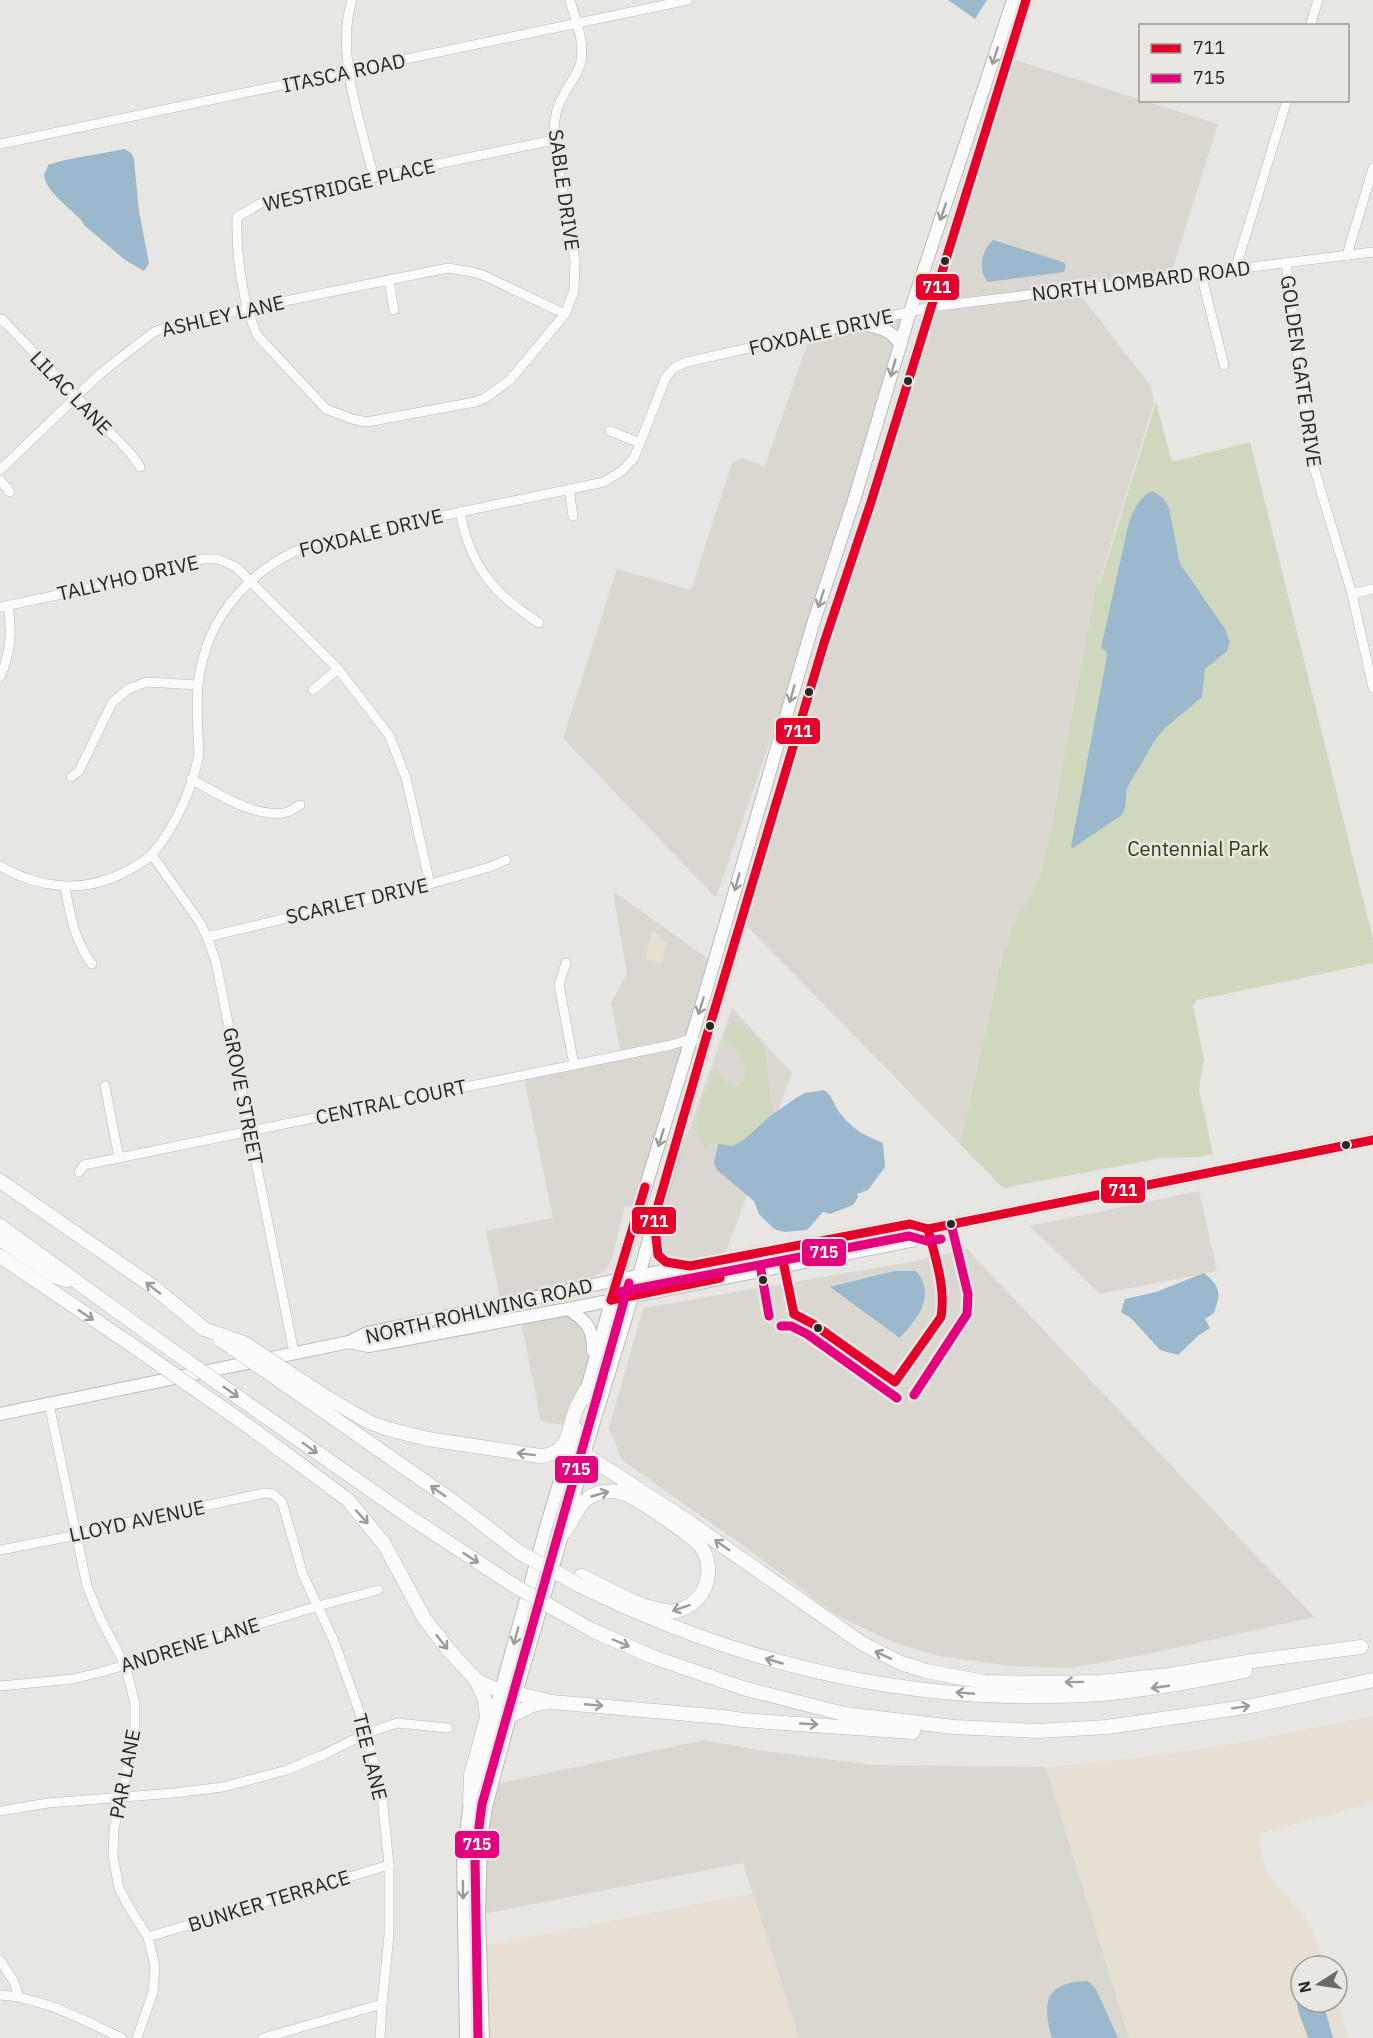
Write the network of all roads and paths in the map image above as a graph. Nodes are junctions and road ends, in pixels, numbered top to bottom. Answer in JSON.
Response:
{"nodes":[{"id":1,"x":352,"y":0,"type":"edge"},
{"id":2,"x":570,"y":0,"type":"edge"},
{"id":3,"x":688,"y":0,"type":"edge"},
{"id":4,"x":1013,"y":0,"type":"edge"},
{"id":5,"x":1026,"y":0,"type":"edge"},
{"id":6,"x":1318,"y":0,"type":"edge"},
{"id":7,"x":1311,"y":24,"type":"edge"},
{"id":8,"x":576,"y":25,"type":"junction"},
{"id":9,"x":349,"y":72,"type":"junction"},
{"id":10,"x":1286,"y":102,"type":"edge"},
{"id":11,"x":554,"y":140,"type":"junction"},
{"id":12,"x":1,"y":141,"type":"edge"},
{"id":13,"x":1373,"y":168,"type":"edge"},
{"id":14,"x":374,"y":177,"type":"junction"},
{"id":15,"x":1373,"y":252,"type":"edge"},
{"id":16,"x":1347,"y":255,"type":"junction"},
{"id":17,"x":1286,"y":262,"type":"junction"},
{"id":18,"x":1234,"y":270,"type":"junction"},
{"id":19,"x":1201,"y":274,"type":"junction"},
{"id":20,"x":389,"y":281,"type":"junction"},
{"id":21,"x":931,"y":307,"type":"junction"},
{"id":22,"x":249,"y":308,"type":"junction"},
{"id":23,"x":394,"y":310,"type":"dead end"},
{"id":24,"x":910,"y":312,"type":"junction"},
{"id":25,"x":565,"y":314,"type":"junction"},
{"id":26,"x":1,"y":320,"type":"edge"},
{"id":27,"x":861,"y":324,"type":"junction"},
{"id":28,"x":900,"y":345,"type":"junction"},
{"id":29,"x":1224,"y":365,"type":"dead end"},
{"id":30,"x":76,"y":398,"type":"junction"},
{"id":31,"x":610,"y":431,"type":"dead end"},
{"id":32,"x":640,"y":443,"type":"junction"},
{"id":33,"x":140,"y":467,"type":"dead end"},
{"id":34,"x":0,"y":470,"type":"edge"},
{"id":35,"x":0,"y":480,"type":"edge"},
{"id":36,"x":569,"y":489,"type":"junction"},
{"id":37,"x":10,"y":492,"type":"dead end"},
{"id":38,"x":460,"y":512,"type":"junction"},
{"id":39,"x":573,"y":516,"type":"dead end"},
{"id":40,"x":250,"y":581,"type":"junction"},
{"id":41,"x":1373,"y":589,"type":"edge"},
{"id":42,"x":1352,"y":594,"type":"junction"},
{"id":43,"x":4,"y":606,"type":"edge"},
{"id":44,"x":539,"y":623,"type":"dead end"},
{"id":45,"x":338,"y":669,"type":"junction"},
{"id":46,"x":0,"y":677,"type":"edge"},
{"id":47,"x":198,"y":685,"type":"junction"},
{"id":48,"x":1373,"y":688,"type":"edge"},
{"id":49,"x":314,"y":690,"type":"dead end"},
{"id":50,"x":71,"y":777,"type":"dead end"},
{"id":51,"x":191,"y":779,"type":"junction"},
{"id":52,"x":300,"y":805,"type":"dead end"},
{"id":53,"x":152,"y":855,"type":"junction"},
{"id":54,"x":506,"y":860,"type":"dead end"},
{"id":55,"x":0,"y":866,"type":"edge"},
{"id":56,"x":430,"y":884,"type":"junction"},
{"id":57,"x":65,"y":887,"type":"junction"},
{"id":58,"x":207,"y":937,"type":"junction"},
{"id":59,"x":566,"y":963,"type":"dead end"},
{"id":60,"x":92,"y":964,"type":"dead end"},
{"id":61,"x":690,"y":1039,"type":"junction"},
{"id":62,"x":704,"y":1045,"type":"junction"},
{"id":63,"x":574,"y":1065,"type":"junction"},
{"id":64,"x":105,"y":1086,"type":"dead end"},
{"id":65,"x":250,"y":1131,"type":"junction"},
{"id":66,"x":1373,"y":1140,"type":"edge"},
{"id":67,"x":119,"y":1158,"type":"junction"},
{"id":68,"x":79,"y":1172,"type":"dead end"},
{"id":69,"x":0,"y":1181,"type":"edge"},
{"id":70,"x":654,"y":1219,"type":"junction"},
{"id":71,"x":0,"y":1226,"type":"edge"},
{"id":72,"x":927,"y":1229,"type":"junction"},
{"id":73,"x":0,"y":1239,"type":"edge"},
{"id":74,"x":0,"y":1256,"type":"edge"},
{"id":75,"x":0,"y":1261,"type":"edge"},
{"id":76,"x":690,"y":1266,"type":"junction"},
{"id":77,"x":639,"y":1275,"type":"junction"},
{"id":78,"x":617,"y":1280,"type":"junction"},
{"id":79,"x":38,"y":1282,"type":"junction"},
{"id":80,"x":88,"y":1288,"type":"junction"},
{"id":81,"x":632,"y":1296,"type":"junction"},
{"id":82,"x":611,"y":1300,"type":"junction"},
{"id":83,"x":568,"y":1309,"type":"junction"},
{"id":84,"x":349,"y":1342,"type":"junction"},
{"id":85,"x":294,"y":1353,"type":"junction"},
{"id":86,"x":593,"y":1364,"type":"junction"},
{"id":87,"x":586,"y":1390,"type":"junction"},
{"id":88,"x":322,"y":1402,"type":"junction"},
{"id":89,"x":49,"y":1404,"type":"junction"},
{"id":90,"x":0,"y":1414,"type":"edge"},
{"id":91,"x":584,"y":1454,"type":"junction"},
{"id":92,"x":561,"y":1482,"type":"junction"},
{"id":93,"x":273,"y":1494,"type":"joint"},
{"id":94,"x":77,"y":1535,"type":"junction"},
{"id":95,"x":562,"y":1535,"type":"junction"},
{"id":96,"x":0,"y":1550,"type":"edge"},
{"id":97,"x":580,"y":1581,"type":"junction"},
{"id":98,"x":378,"y":1590,"type":"dead end"},
{"id":99,"x":318,"y":1606,"type":"junction"},
{"id":100,"x":1367,"y":1646,"type":"edge"},
{"id":101,"x":125,"y":1665,"type":"junction"},
{"id":102,"x":476,"y":1680,"type":"junction"},
{"id":103,"x":1373,"y":1680,"type":"edge"},
{"id":104,"x":0,"y":1686,"type":"edge"},
{"id":105,"x":509,"y":1691,"type":"junction"},
{"id":106,"x":552,"y":1702,"type":"junction"},
{"id":107,"x":510,"y":1716,"type":"junction"},
{"id":108,"x":448,"y":1728,"type":"dead end"},
{"id":109,"x":1038,"y":1731,"type":"junction"},
{"id":110,"x":367,"y":1733,"type":"junction"},
{"id":111,"x":122,"y":1797,"type":"junction"},
{"id":112,"x":470,"y":1802,"type":"junction"},
{"id":113,"x":0,"y":1811,"type":"edge"},
{"id":114,"x":389,"y":1865,"type":"junction"},
{"id":115,"x":148,"y":1937,"type":"junction"},
{"id":116,"x":0,"y":1960,"type":"edge"},
{"id":117,"x":0,"y":1995,"type":"edge"},
{"id":118,"x":19,"y":1996,"type":"junction"},
{"id":119,"x":381,"y":2004,"type":"junction"},
{"id":120,"x":122,"y":2038,"type":"edge"},
{"id":121,"x":137,"y":2038,"type":"edge"},
{"id":122,"x":263,"y":2038,"type":"edge"},
{"id":123,"x":380,"y":2038,"type":"edge"},
{"id":124,"x":466,"y":2038,"type":"edge"},
{"id":125,"x":483,"y":2038,"type":"edge"}],
"edges":[{"from":1,"to":9,"type":"street"},
{"from":2,"to":8,"type":"street","name":"SABLE DRIVE"},
{"from":3,"to":8,"type":"street","name":"ITASCA ROAD"},
{"from":4,"to":24,"type":"main road","one_way":true},
{"from":5,"to":21,"type":"main road"},
{"from":6,"to":7,"type":"street"},
{"from":8,"to":9,"type":"street","name":"ITASCA ROAD"},
{"from":8,"to":11,"type":"street","name":"SABLE DRIVE"},
{"from":9,"to":12,"type":"street","name":"ITASCA ROAD"},
{"from":9,"to":14,"type":"street"},
{"from":10,"to":18,"type":"street"},
{"from":11,"to":14,"type":"street","name":"WESTRIDGE PLACE"},
{"from":11,"to":25,"type":"street","name":"SABLE DRIVE"},
{"from":13,"to":16,"type":"street"},
{"from":14,"to":22,"type":"street","name":"WESTRIDGE PLACE"},
{"from":15,"to":16,"type":"street","name":"NORTH LOMBARD ROAD"},
{"from":16,"to":17,"type":"street","name":"NORTH LOMBARD ROAD"},
{"from":17,"to":18,"type":"street","name":"NORTH LOMBARD ROAD"},
{"from":17,"to":42,"type":"street","name":"GOLDEN GATE DRIVE"},
{"from":18,"to":19,"type":"street","name":"NORTH LOMBARD ROAD"},
{"from":19,"to":21,"type":"street","name":"NORTH LOMBARD ROAD"},
{"from":19,"to":29,"type":"street"},
{"from":20,"to":22,"type":"street","name":"ASHLEY LANE"},
{"from":20,"to":23,"type":"street"},
{"from":20,"to":25,"type":"street","name":"ASHLEY LANE"},
{"from":21,"to":24,"type":"street","name":"NORTH LOMBARD ROAD"},
{"from":21,"to":62,"type":"main road"},
{"from":22,"to":25,"type":"street"},
{"from":22,"to":30,"type":"street","name":"ASHLEY LANE"},
{"from":24,"to":27,"type":"street","name":"FOXDALE DRIVE"},
{"from":24,"to":28,"type":"main road"},
{"from":26,"to":30,"type":"street","name":"LILAC LANE"},
{"from":27,"to":28,"type":"main road"},
{"from":27,"to":32,"type":"street","name":"FOXDALE DRIVE"},
{"from":28,"to":61,"type":"main road","one_way":true},
{"from":30,"to":33,"type":"street","name":"LILAC LANE"},
{"from":30,"to":34,"type":"street","name":"ASHLEY LANE"},
{"from":31,"to":32,"type":"street"},
{"from":32,"to":36,"type":"street","name":"FOXDALE DRIVE"},
{"from":35,"to":37,"type":"street"},
{"from":36,"to":38,"type":"street","name":"FOXDALE DRIVE"},
{"from":36,"to":39,"type":"street"},
{"from":38,"to":40,"type":"street","name":"FOXDALE DRIVE"},
{"from":38,"to":44,"type":"street"},
{"from":40,"to":43,"type":"street","name":"TALLYHO DRIVE"},
{"from":40,"to":45,"type":"street","name":"TALLYHO DRIVE"},
{"from":40,"to":47,"type":"street","name":"FOXDALE DRIVE"},
{"from":41,"to":42,"type":"street"},
{"from":42,"to":48,"type":"street","name":"GOLDEN GATE DRIVE"},
{"from":43,"to":46,"type":"street"},
{"from":45,"to":49,"type":"street"},
{"from":45,"to":56,"type":"street","name":"TALLYHO DRIVE"},
{"from":47,"to":50,"type":"street"},
{"from":47,"to":51,"type":"street","name":"FOXDALE DRIVE"},
{"from":51,"to":52,"type":"street"},
{"from":51,"to":53,"type":"street","name":"FOXDALE DRIVE"},
{"from":53,"to":57,"type":"street","name":"FOXDALE DRIVE"},
{"from":53,"to":58,"type":"street","name":"GROVE STREET"},
{"from":54,"to":56,"type":"street","name":"SCARLET DRIVE"},
{"from":55,"to":57,"type":"street"},
{"from":56,"to":58,"type":"street","name":"SCARLET DRIVE"},
{"from":57,"to":60,"type":"street"},
{"from":58,"to":65,"type":"street","name":"GROVE STREET"},
{"from":59,"to":63,"type":"street"},
{"from":61,"to":62,"type":"street"},
{"from":61,"to":63,"type":"street","name":"CENTRAL COURT"},
{"from":61,"to":78,"type":"main road","one_way":true},
{"from":62,"to":70,"type":"main road"},
{"from":63,"to":65,"type":"street","name":"CENTRAL COURT"},
{"from":64,"to":67,"type":"street"},
{"from":65,"to":67,"type":"street","name":"CENTRAL COURT"},
{"from":65,"to":85,"type":"street","name":"GROVE STREET"},
{"from":66,"to":72,"type":"main road","name":"NORTH ROHLWING ROAD"},
{"from":67,"to":68,"type":"street","name":"CENTRAL COURT"},
{"from":88,"to":69,"type":"highway","one_way":true,"bridge":true},
{"from":70,"to":76,"type":"main road"},
{"from":70,"to":77,"type":"main road"},
{"from":71,"to":80,"type":"highway"},
{"from":72,"to":76,"type":"main road","name":"NORTH ROHLWING ROAD"},
{"from":72,"to":81,"type":"main road","name":"NORTH ROHLWING ROAD"},
{"from":73,"to":80,"type":"highway"},
{"from":74,"to":79,"type":"highway"},
{"from":75,"to":79,"type":"highway"},
{"from":76,"to":77,"type":"main road","name":"NORTH ROHLWING ROAD"},
{"from":77,"to":78,"type":"main road","name":"NORTH ROHLWING ROAD"},
{"from":77,"to":81,"type":"main road"},
{"from":78,"to":82,"type":"main road"},
{"from":78,"to":84,"type":"main road","name":"NORTH ROHLWING ROAD"},
{"from":79,"to":102,"type":"highway","one_way":true,"bridge":true},
{"from":80,"to":109,"type":"highway","one_way":true,"bridge":true},
{"from":81,"to":82,"type":"main road","name":"NORTH ROHLWING ROAD"},
{"from":81,"to":91,"type":"main road"},
{"from":82,"to":83,"type":"main road","name":"NORTH ROHLWING ROAD"},
{"from":82,"to":86,"type":"main road"},
{"from":83,"to":84,"type":"main road","name":"NORTH ROHLWING ROAD"},
{"from":83,"to":86,"type":"main road"},
{"from":84,"to":85,"type":"main road","name":"NORTH ROHLWING ROAD"},
{"from":85,"to":89,"type":"main road","name":"NORTH ROHLWING ROAD"},
{"from":86,"to":87,"type":"main road"},
{"from":87,"to":88,"type":"highway","one_way":true},
{"from":87,"to":92,"type":"main road"},
{"from":97,"to":88,"type":"highway","one_way":true,"bridge":true},
{"from":89,"to":90,"type":"main road","name":"NORTH ROHLWING ROAD"},
{"from":89,"to":94,"type":"street","name":"PAR LANE"},
{"from":91,"to":92,"type":"main road"},
{"from":91,"to":95,"type":"main road"},
{"from":100,"to":91,"type":"highway","one_way":true},
{"from":92,"to":105,"type":"main road","one_way":true},
{"from":93,"to":94,"type":"street","name":"LLOYD AVENUE"},
{"from":93,"to":99,"type":"street","name":"TEE LANE"},
{"from":94,"to":96,"type":"street","name":"LLOYD AVENUE"},
{"from":94,"to":101,"type":"street","name":"PAR LANE"},
{"from":95,"to":97,"type":"highway","one_way":true},
{"from":95,"to":105,"type":"main road"},
{"from":100,"to":97,"type":"highway","one_way":true},
{"from":98,"to":99,"type":"street","name":"ANDRENE LANE"},
{"from":99,"to":101,"type":"street","name":"ANDRENE LANE"},
{"from":99,"to":110,"type":"street","name":"TEE LANE"},
{"from":101,"to":104,"type":"street","name":"ANDRENE LANE"},
{"from":101,"to":111,"type":"street","name":"PAR LANE"},
{"from":102,"to":105,"type":"highway"},
{"from":102,"to":112,"type":"highway"},
{"from":109,"to":103,"type":"highway","one_way":true},
{"from":105,"to":106,"type":"highway"},
{"from":105,"to":107,"type":"main road"},
{"from":105,"to":112,"type":"main road"},
{"from":106,"to":107,"type":"highway"},
{"from":106,"to":109,"type":"highway","one_way":true},
{"from":107,"to":125,"type":"main road"},
{"from":108,"to":110,"type":"street"},
{"from":110,"to":111,"type":"street"},
{"from":110,"to":114,"type":"street","name":"TEE LANE"},
{"from":111,"to":113,"type":"street"},
{"from":111,"to":115,"type":"street","name":"PAR LANE"},
{"from":112,"to":124,"type":"main road","one_way":true},
{"from":114,"to":115,"type":"street","name":"BUNKER TERRACE"},
{"from":114,"to":119,"type":"street","name":"TEE LANE"},
{"from":115,"to":121,"type":"street","name":"PAR LANE"},
{"from":116,"to":118,"type":"street"},
{"from":117,"to":118,"type":"street"},
{"from":118,"to":120,"type":"street"},
{"from":119,"to":122,"type":"street"},
{"from":119,"to":123,"type":"street","name":"TEE LANE"}]}
